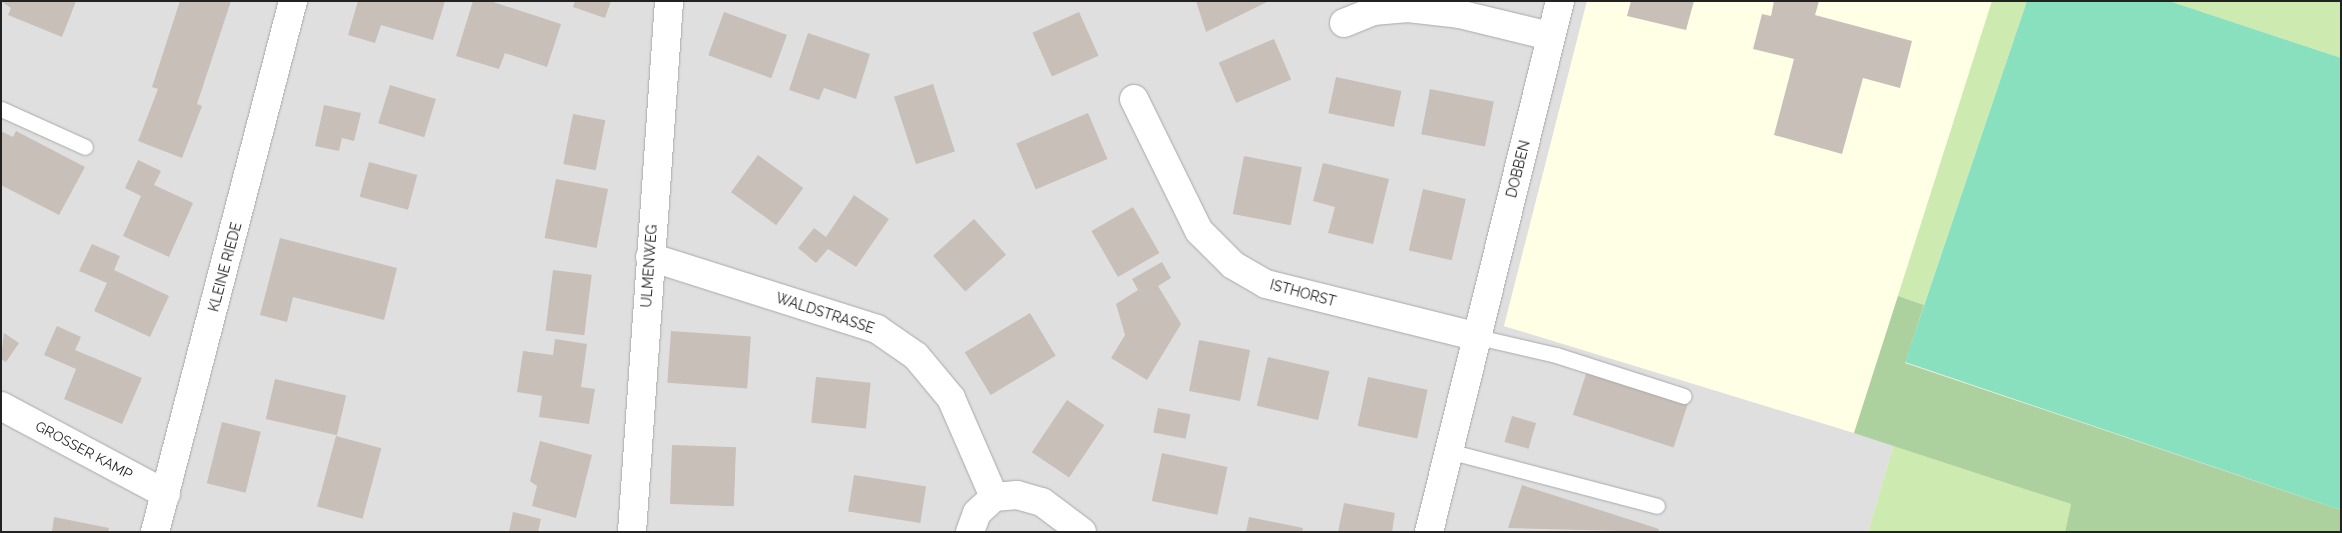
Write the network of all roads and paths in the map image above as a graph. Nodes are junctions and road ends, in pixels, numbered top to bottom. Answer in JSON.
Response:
{"nodes":[{"id":1,"x":293,"y":1,"type":"edge"},
{"id":2,"x":669,"y":1,"type":"edge"},
{"id":3,"x":1560,"y":1,"type":"edge"},
{"id":4,"x":1344,"y":23,"type":"dead end"},
{"id":5,"x":1550,"y":36,"type":"junction"},
{"id":6,"x":1134,"y":99,"type":"dead end"},
{"id":7,"x":1,"y":109,"type":"edge"},
{"id":8,"x":85,"y":147,"type":"dead end"},
{"id":9,"x":650,"y":257,"type":"junction"},
{"id":10,"x":1478,"y":337,"type":"junction"},
{"id":11,"x":1684,"y":396,"type":"dead end"},
{"id":12,"x":1,"y":406,"type":"edge"},
{"id":13,"x":1448,"y":451,"type":"junction"},
{"id":14,"x":166,"y":494,"type":"junction"},
{"id":15,"x":994,"y":497,"type":"junction"},
{"id":16,"x":1657,"y":506,"type":"dead end"},
{"id":17,"x":155,"y":532,"type":"edge"},
{"id":18,"x":632,"y":532,"type":"edge"},
{"id":19,"x":970,"y":532,"type":"edge"},
{"id":20,"x":1082,"y":532,"type":"edge"},
{"id":21,"x":1429,"y":532,"type":"edge"}],
"edges":[{"from":1,"to":14,"type":"street","name":"KLEINE RIEDE"},
{"from":2,"to":9,"type":"street","name":"ULMENWEG"},
{"from":3,"to":5,"type":"street","name":"DOBBEN"},
{"from":4,"to":5,"type":"street"},
{"from":5,"to":10,"type":"street","name":"DOBBEN"},
{"from":6,"to":10,"type":"street","name":"ISTHORST"},
{"from":7,"to":8,"type":"lane"},
{"from":9,"to":15,"type":"street","name":"WALDSTRASSE"},
{"from":9,"to":18,"type":"street","name":"ULMENWEG"},
{"from":10,"to":11,"type":"lane"},
{"from":10,"to":13,"type":"street","name":"DOBBEN"},
{"from":12,"to":14,"type":"street","name":"GROSSER KAMP"},
{"from":13,"to":16,"type":"lane"},
{"from":13,"to":21,"type":"street","name":"DOBBEN"},
{"from":14,"to":17,"type":"street","name":"KLEINE RIEDE"},
{"from":15,"to":19,"type":"street"},
{"from":15,"to":20,"type":"street"}]}
